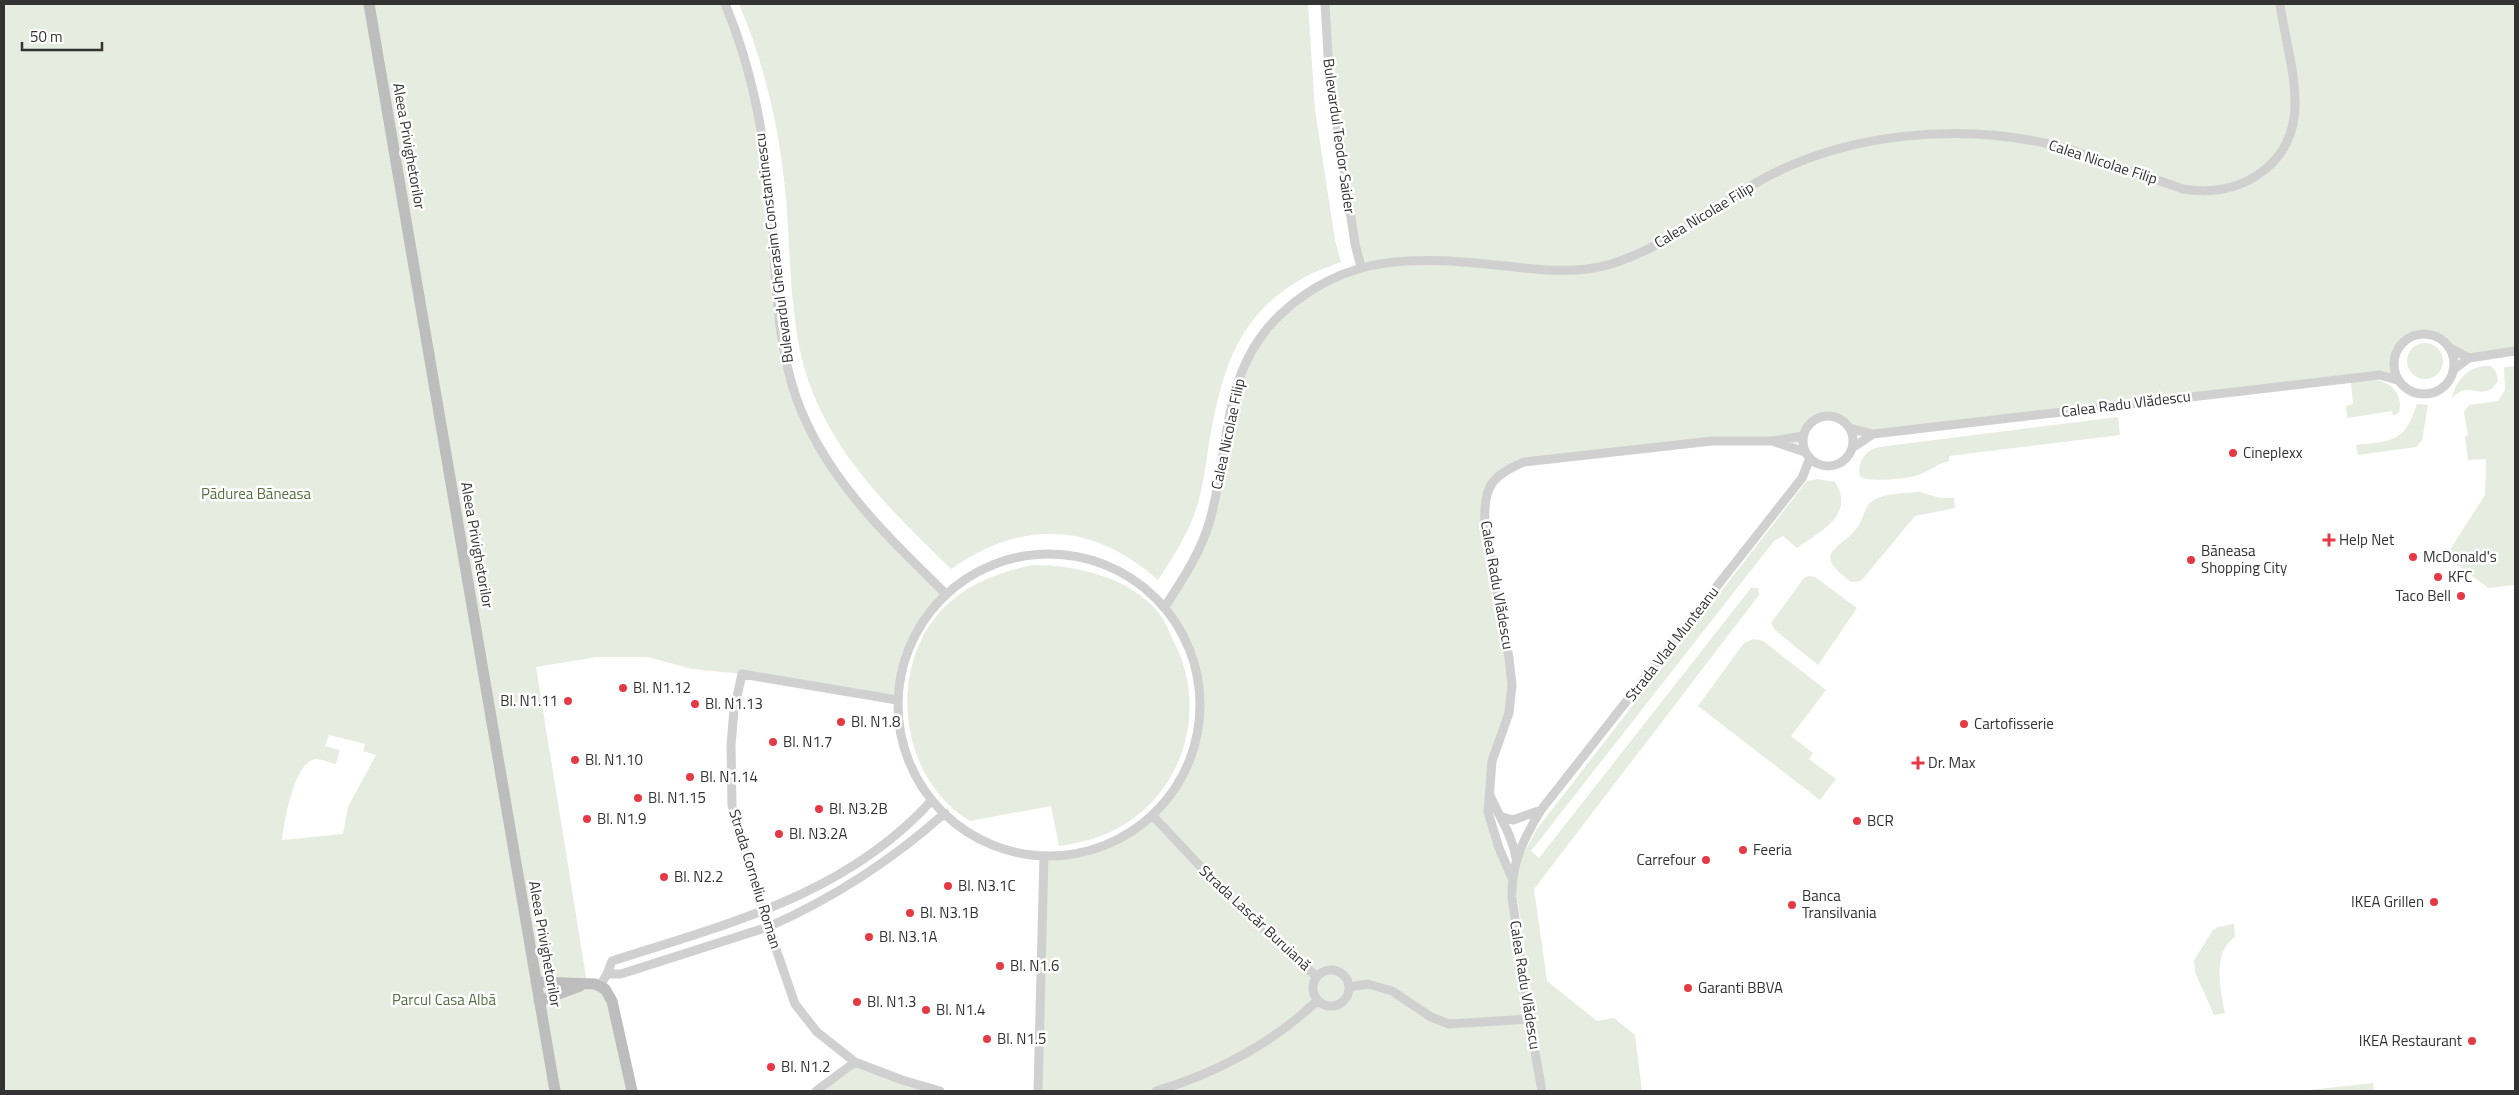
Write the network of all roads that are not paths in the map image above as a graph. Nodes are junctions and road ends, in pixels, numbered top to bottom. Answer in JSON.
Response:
{"nodes":[{"id":1,"x":369,"y":4,"type":"edge"},
{"id":2,"x":725,"y":4,"type":"edge"},
{"id":3,"x":1325,"y":4,"type":"edge"},
{"id":4,"x":2280,"y":4,"type":"edge"},
{"id":5,"x":1361,"y":267,"type":"junction"},
{"id":6,"x":2450,"y":348,"type":"junction"},
{"id":7,"x":2515,"y":352,"type":"edge"},
{"id":8,"x":2470,"y":358,"type":"junction"},
{"id":9,"x":2393,"y":363,"type":"junction"},
{"id":10,"x":2453,"y":370,"type":"junction"},
{"id":11,"x":2380,"y":375,"type":"junction"},
{"id":12,"x":2397,"y":380,"type":"junction"},
{"id":13,"x":1849,"y":428,"type":"junction"},
{"id":14,"x":1873,"y":434,"type":"junction"},
{"id":15,"x":1804,"y":436,"type":"junction"},
{"id":16,"x":1772,"y":441,"type":"junction"},
{"id":17,"x":1852,"y":448,"type":"junction"},
{"id":18,"x":1807,"y":455,"type":"junction"},
{"id":19,"x":1821,"y":465,"type":"junction"},
{"id":20,"x":1802,"y":478,"type":"junction"},
{"id":21,"x":946,"y":593,"type":"junction"},
{"id":22,"x":1166,"y":605,"type":"junction"},
{"id":23,"x":897,"y":700,"type":"junction"},
{"id":24,"x":1489,"y":793,"type":"junction"},
{"id":25,"x":932,"y":800,"type":"junction"},
{"id":26,"x":1541,"y":810,"type":"junction"},
{"id":27,"x":945,"y":813,"type":"junction"},
{"id":28,"x":1152,"y":816,"type":"junction"},
{"id":29,"x":1503,"y":817,"type":"junction"},
{"id":30,"x":1492,"y":827,"type":"junction"},
{"id":31,"x":1526,"y":836,"type":"junction"},
{"id":32,"x":1511,"y":839,"type":"junction"},
{"id":33,"x":1044,"y":856,"type":"junction"},
{"id":34,"x":1516,"y":858,"type":"junction"},
{"id":35,"x":1512,"y":878,"type":"junction"},
{"id":36,"x":763,"y":912,"type":"junction"},
{"id":37,"x":768,"y":927,"type":"junction"},
{"id":38,"x":608,"y":974,"type":"junction"},
{"id":39,"x":1317,"y":977,"type":"junction"},
{"id":40,"x":536,"y":982,"type":"junction"},
{"id":41,"x":587,"y":983,"type":"junction"},
{"id":42,"x":600,"y":986,"type":"junction"},
{"id":43,"x":1349,"y":987,"type":"junction"},
{"id":44,"x":1318,"y":1000,"type":"junction"},
{"id":45,"x":539,"y":1002,"type":"junction"},
{"id":46,"x":1529,"y":1020,"type":"junction"},
{"id":47,"x":855,"y":1062,"type":"junction"},
{"id":48,"x":555,"y":1091,"type":"edge"},
{"id":49,"x":632,"y":1091,"type":"edge"},
{"id":50,"x":816,"y":1091,"type":"edge"},
{"id":51,"x":940,"y":1091,"type":"edge"},
{"id":52,"x":1038,"y":1091,"type":"edge"},
{"id":53,"x":1156,"y":1091,"type":"edge"},
{"id":54,"x":1542,"y":1091,"type":"edge"}],
"edges":[{"from":1,"to":40,"type":"street","name":"Aleea Privighetorilor"},
{"from":2,"to":21,"type":"street","name":"Bulevardul Gherasim Constantinescu"},
{"from":3,"to":5,"type":"street","name":"Bulevardul Teodor Saider"},
{"from":4,"to":5,"type":"street","name":"Calea Nicolae Filip"},
{"from":5,"to":22,"type":"street","name":"Calea Nicolae Filip"},
{"from":6,"to":8,"type":"street"},
{"from":6,"to":9,"type":"street"},
{"from":6,"to":10,"type":"street"},
{"from":7,"to":8,"type":"street"},
{"from":8,"to":10,"type":"street"},
{"from":9,"to":11,"type":"street"},
{"from":9,"to":12,"type":"street"},
{"from":10,"to":12,"type":"street"},
{"from":11,"to":12,"type":"street","name":"Calea Radu Vlădescu"},
{"from":11,"to":14,"type":"street","name":"Calea Radu Vlădescu"},
{"from":13,"to":14,"type":"street","name":"Calea Radu Vlădescu"},
{"from":13,"to":15,"type":"street"},
{"from":13,"to":17,"type":"street"},
{"from":14,"to":17,"type":"street","name":"Calea Radu Vlădescu"},
{"from":15,"to":16,"type":"street","name":"Calea Radu Vlădescu"},
{"from":15,"to":18,"type":"street"},
{"from":16,"to":18,"type":"street","name":"Calea Radu Vlădescu"},
{"from":16,"to":24,"type":"street","name":"Calea Radu Vlădescu"},
{"from":17,"to":19,"type":"street"},
{"from":18,"to":19,"type":"street"},
{"from":18,"to":20,"type":"street","name":"Strada Vlad Munteanu"},
{"from":19,"to":20,"type":"street","name":"Strada Vlad Munteanu"},
{"from":20,"to":26,"type":"street","name":"Strada Vlad Munteanu"},
{"from":21,"to":22,"type":"street"},
{"from":21,"to":23,"type":"street"},
{"from":22,"to":28,"type":"street"},
{"from":23,"to":25,"type":"street"},
{"from":23,"to":36,"type":"street","name":"Strada Corneliu Roman"},
{"from":24,"to":29,"type":"street","name":"Calea Radu Vlădescu"},
{"from":24,"to":30,"type":"street","name":"Calea Radu Vlădescu"},
{"from":25,"to":27,"type":"street"},
{"from":25,"to":36,"type":"street"},
{"from":26,"to":29,"type":"street"},
{"from":26,"to":31,"type":"street","name":"Calea Radu Vlădescu"},
{"from":27,"to":33,"type":"street"},
{"from":27,"to":37,"type":"street"},
{"from":28,"to":33,"type":"street"},
{"from":28,"to":39,"type":"street","name":"Strada Lascăr Buruiană"},
{"from":29,"to":32,"type":"street","name":"Calea Radu Vlădescu"},
{"from":30,"to":32,"type":"street"},
{"from":30,"to":35,"type":"street","name":"Calea Radu Vlădescu"},
{"from":31,"to":32,"type":"street"},
{"from":31,"to":34,"type":"street","name":"Calea Radu Vlădescu"},
{"from":32,"to":34,"type":"street","name":"Calea Radu Vlădescu"},
{"from":33,"to":52,"type":"street"},
{"from":34,"to":35,"type":"street","name":"Calea Radu Vlădescu"},
{"from":35,"to":46,"type":"street","name":"Calea Radu Vlădescu"},
{"from":36,"to":37,"type":"street","name":"Strada Corneliu Roman"},
{"from":36,"to":38,"type":"street"},
{"from":37,"to":38,"type":"street"},
{"from":37,"to":47,"type":"street","name":"Strada Corneliu Roman"},
{"from":38,"to":42,"type":"street"},
{"from":39,"to":43,"type":"street"},
{"from":39,"to":44,"type":"street"},
{"from":40,"to":41,"type":"street"},
{"from":40,"to":45,"type":"street","name":"Aleea Privighetorilor"},
{"from":41,"to":42,"type":"street"},
{"from":41,"to":45,"type":"street"},
{"from":42,"to":49,"type":"street"},
{"from":43,"to":44,"type":"street"},
{"from":43,"to":46,"type":"street"},
{"from":44,"to":53,"type":"street"},
{"from":45,"to":48,"type":"street","name":"Aleea Privighetorilor"},
{"from":46,"to":54,"type":"street","name":"Calea Radu Vlădescu"},
{"from":47,"to":50,"type":"street"},
{"from":47,"to":51,"type":"street","name":"Strada Corneliu Roman"}]}
